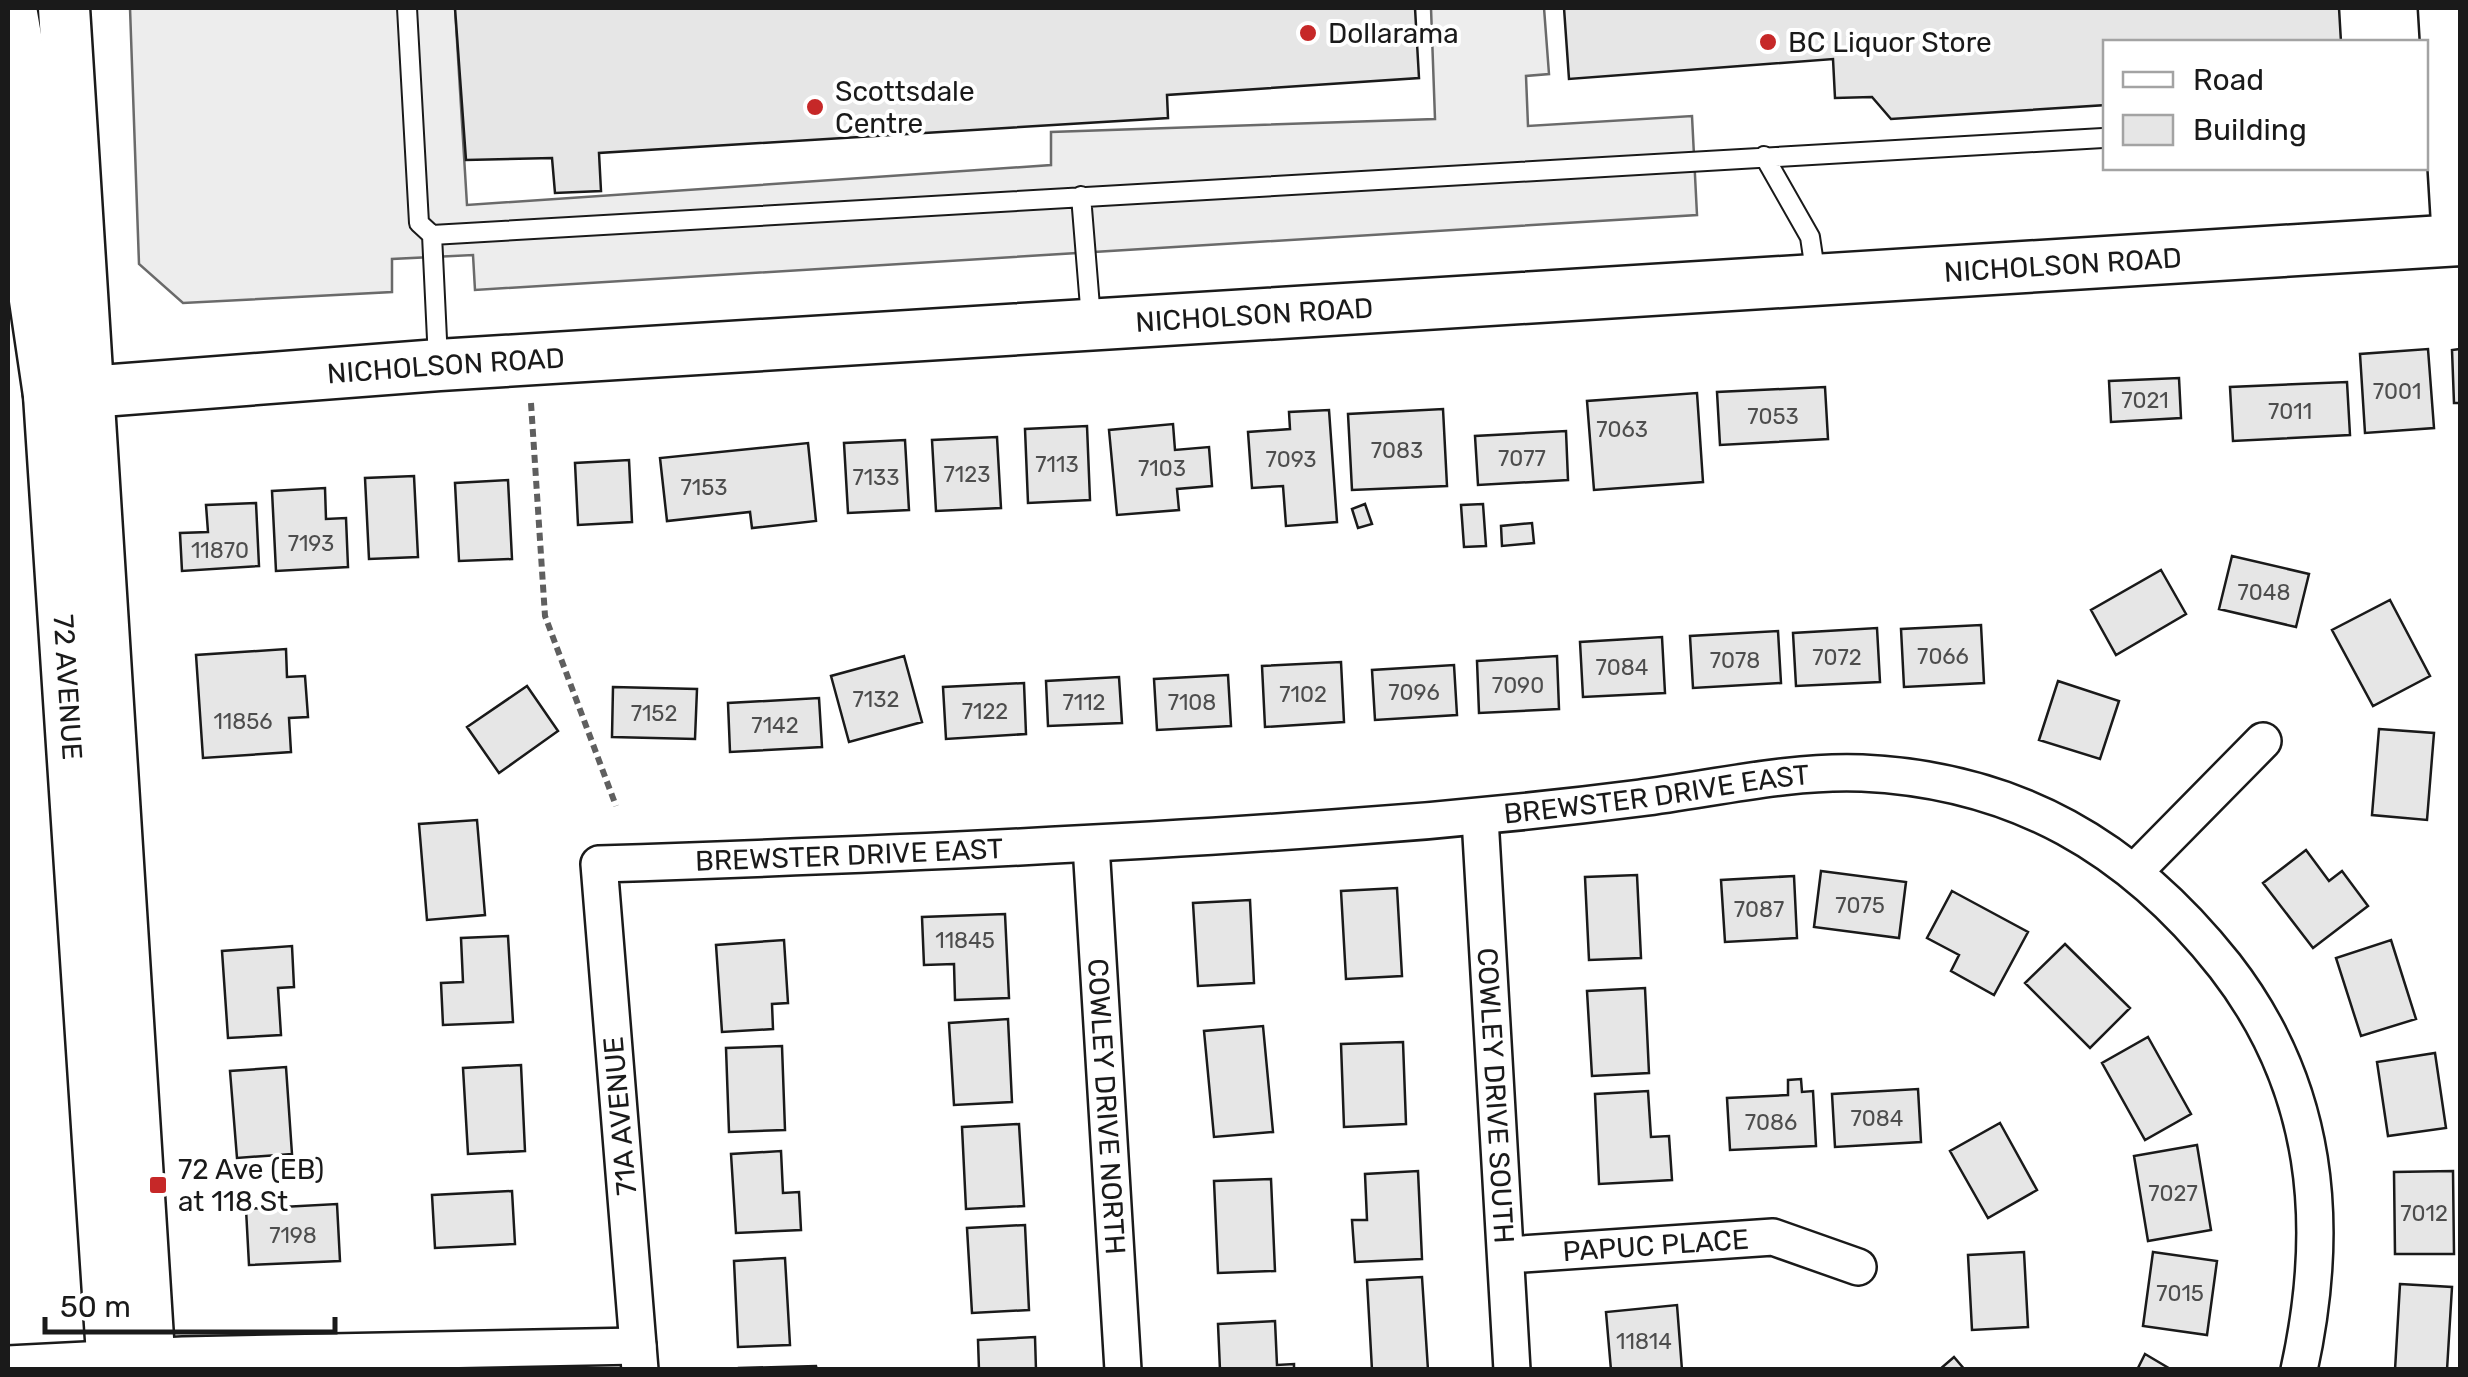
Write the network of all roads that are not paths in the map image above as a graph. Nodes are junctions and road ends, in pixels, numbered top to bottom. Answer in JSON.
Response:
{"nodes":[{"id":1,"x":11,"y":8,"type":"edge"},
{"id":2,"x":64,"y":8,"type":"edge"},
{"id":3,"x":407,"y":8,"type":"edge"},
{"id":4,"x":2444,"y":8,"type":"edge"},
{"id":5,"x":2103,"y":138,"type":"dead end"},
{"id":6,"x":1764,"y":156,"type":"junction"},
{"id":7,"x":1081,"y":196,"type":"junction"},
{"id":8,"x":432,"y":235,"type":"junction"},
{"id":9,"x":2459,"y":240,"type":"edge"},
{"id":10,"x":1817,"y":282,"type":"junction"},
{"id":11,"x":1091,"y":325,"type":"junction"},
{"id":12,"x":439,"y":365,"type":"junction"},
{"id":13,"x":67,"y":392,"type":"junction"},
{"id":14,"x":2264,"y":740,"type":"dead end"},
{"id":15,"x":1480,"y":818,"type":"junction"},
{"id":16,"x":1091,"y":846,"type":"junction"},
{"id":17,"x":599,"y":864,"type":"joint"},
{"id":18,"x":2136,"y":870,"type":"junction"},
{"id":19,"x":1508,"y":1255,"type":"junction"},
{"id":20,"x":1858,"y":1267,"type":"dead end"},
{"id":21,"x":639,"y":1358,"type":"edge"},
{"id":22,"x":8,"y":1364,"type":"edge"},
{"id":23,"x":131,"y":1364,"type":"edge"},
{"id":24,"x":1123,"y":1370,"type":"edge"},
{"id":25,"x":1512,"y":1370,"type":"edge"},
{"id":26,"x":2299,"y":1370,"type":"edge"}],
"edges":[{"from":1,"to":13,"type":"street","name":"72 AVENUE"},
{"from":2,"to":13,"type":"street","name":"72 AVENUE"},
{"from":3,"to":8,"type":"lane"},
{"from":4,"to":9,"type":"street"},
{"from":5,"to":6,"type":"lane"},
{"from":6,"to":7,"type":"lane"},
{"from":6,"to":10,"type":"lane"},
{"from":7,"to":8,"type":"lane"},
{"from":7,"to":11,"type":"lane"},
{"from":8,"to":12,"type":"lane"},
{"from":9,"to":10,"type":"street","name":"NICHOLSON ROAD"},
{"from":10,"to":11,"type":"street","name":"NICHOLSON ROAD"},
{"from":11,"to":12,"type":"street","name":"NICHOLSON ROAD"},
{"from":12,"to":13,"type":"street","name":"NICHOLSON ROAD"},
{"from":13,"to":23,"type":"street","name":"72 AVENUE"},
{"from":14,"to":18,"type":"street"},
{"from":15,"to":16,"type":"street","name":"BREWSTER DRIVE EAST"},
{"from":15,"to":18,"type":"street","name":"BREWSTER DRIVE EAST"},
{"from":15,"to":19,"type":"street","name":"COWLEY DRIVE SOUTH"},
{"from":16,"to":17,"type":"street","name":"BREWSTER DRIVE EAST"},
{"from":16,"to":24,"type":"street","name":"COWLEY DRIVE NORTH"},
{"from":17,"to":21,"type":"street","name":"71A AVENUE"},
{"from":18,"to":26,"type":"street","name":"BREWSTER DRIVE EAST"},
{"from":19,"to":20,"type":"street","name":"PAPUC PLACE"},
{"from":19,"to":25,"type":"street","name":"COWLEY DRIVE SOUTH"},
{"from":21,"to":23,"type":"street"},
{"from":22,"to":23,"type":"street"}]}
